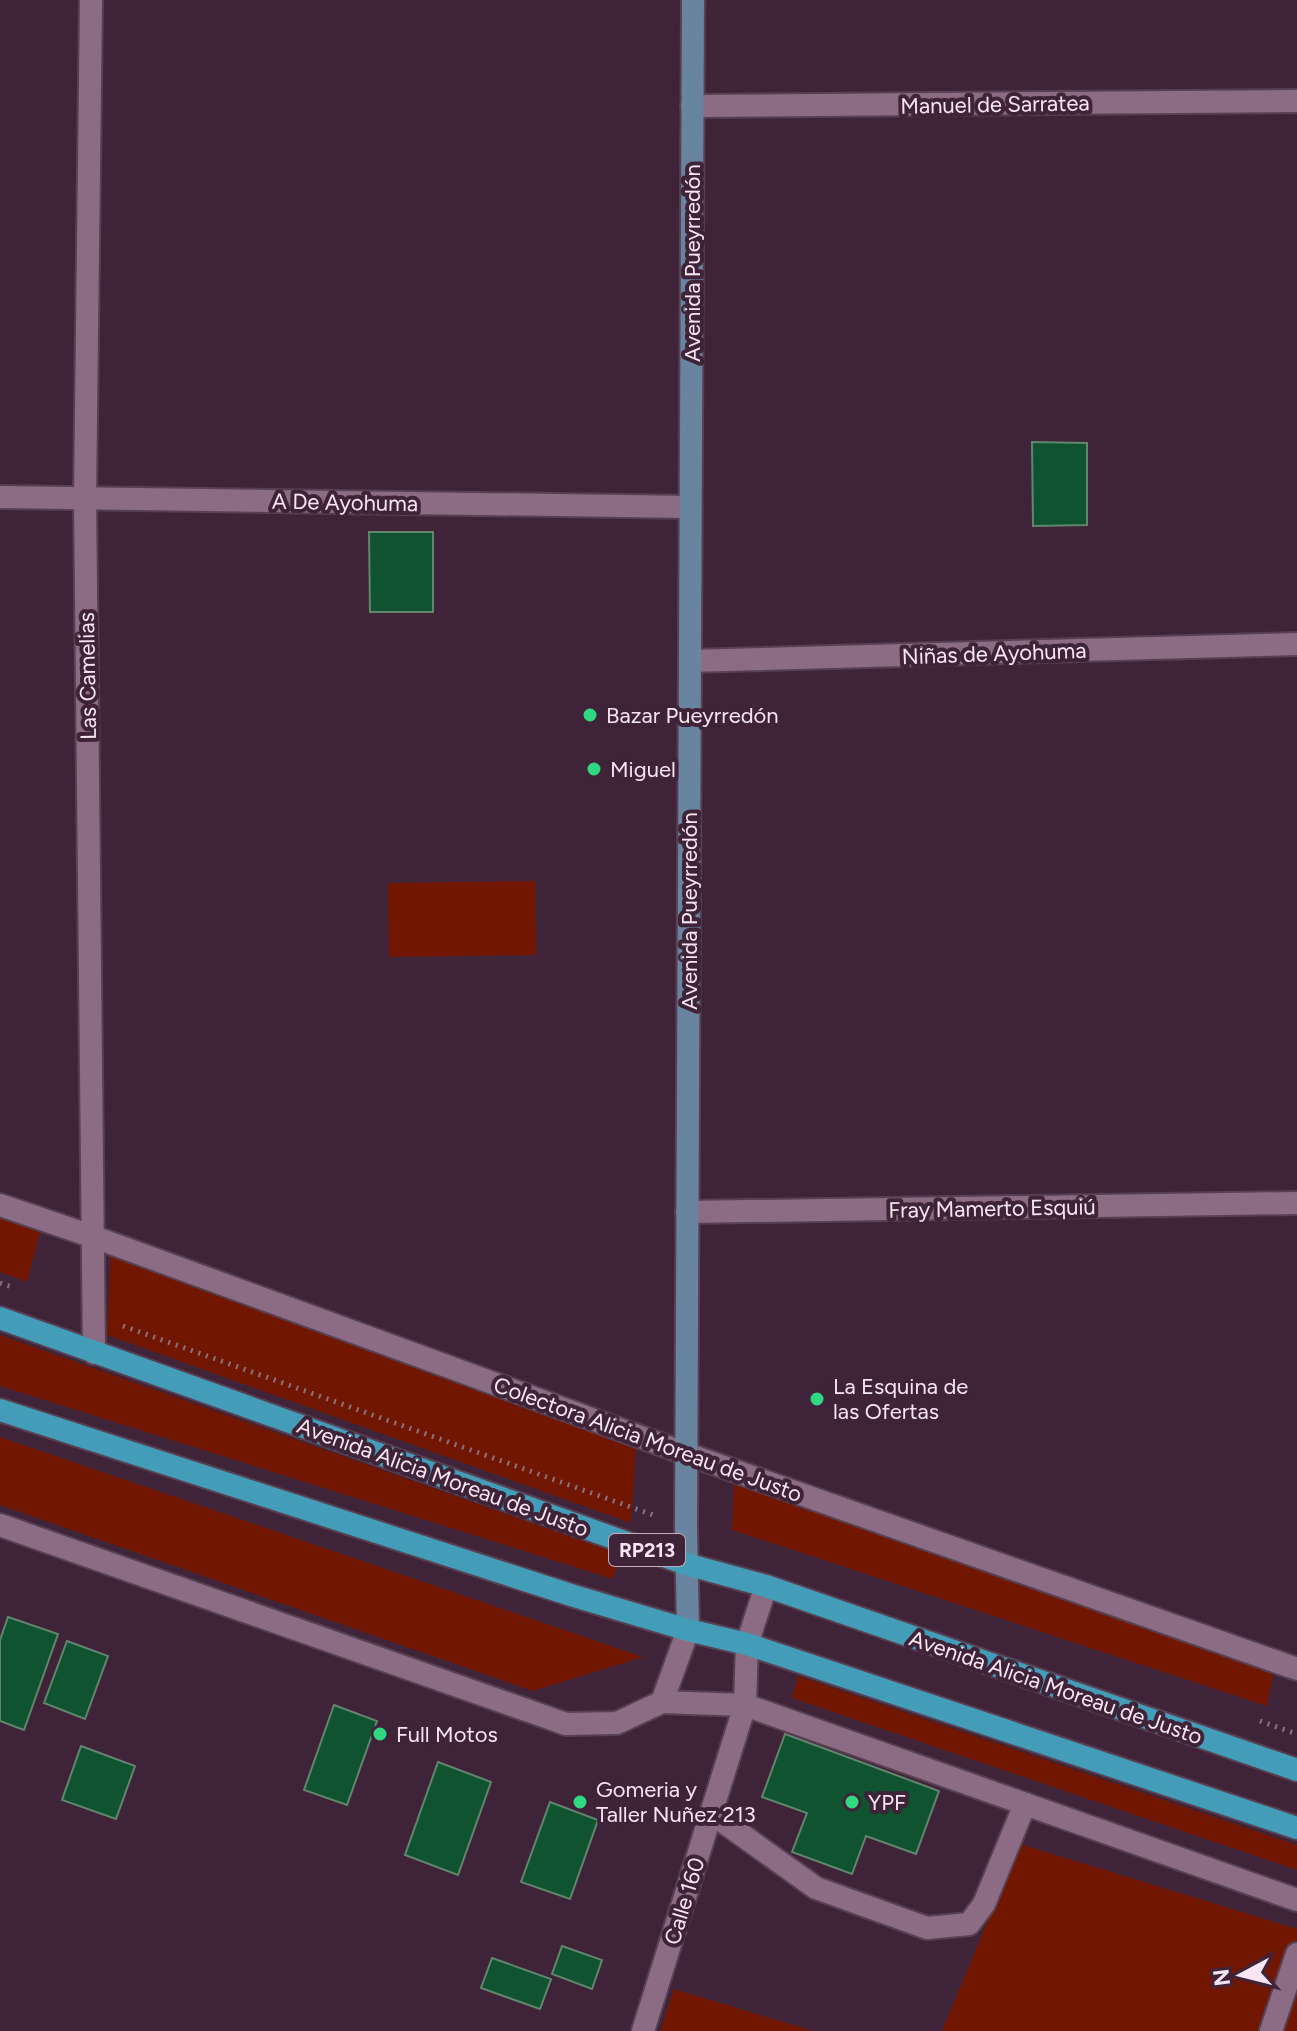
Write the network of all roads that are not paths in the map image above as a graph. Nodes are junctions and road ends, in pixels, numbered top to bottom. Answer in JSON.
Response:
{"nodes":[{"id":1,"x":91,"y":0,"type":"edge"},
{"id":2,"x":693,"y":0,"type":"edge"},
{"id":3,"x":1297,"y":101,"type":"edge"},
{"id":4,"x":692,"y":106,"type":"junction"},
{"id":5,"x":0,"y":497,"type":"edge"},
{"id":6,"x":85,"y":498,"type":"junction"},
{"id":7,"x":690,"y":507,"type":"junction"},
{"id":8,"x":1297,"y":644,"type":"edge"},
{"id":9,"x":690,"y":661,"type":"junction"},
{"id":10,"x":1297,"y":1203,"type":"edge"},
{"id":11,"x":0,"y":1205,"type":"edge"},
{"id":12,"x":687,"y":1212,"type":"junction"},
{"id":13,"x":94,"y":1237,"type":"junction"},
{"id":14,"x":0,"y":1318,"type":"edge"},
{"id":15,"x":94,"y":1353,"type":"junction"},
{"id":16,"x":0,"y":1410,"type":"edge"},
{"id":17,"x":687,"y":1454,"type":"junction"},
{"id":18,"x":0,"y":1525,"type":"edge"},
{"id":19,"x":686,"y":1564,"type":"junction"},
{"id":20,"x":766,"y":1586,"type":"junction"},
{"id":21,"x":688,"y":1630,"type":"junction"},
{"id":22,"x":747,"y":1644,"type":"junction"},
{"id":23,"x":1297,"y":1669,"type":"edge"},
{"id":24,"x":662,"y":1702,"type":"junction"},
{"id":25,"x":745,"y":1705,"type":"junction"},
{"id":26,"x":1297,"y":1770,"type":"edge"},
{"id":27,"x":1025,"y":1804,"type":"junction"},
{"id":28,"x":711,"y":1813,"type":"junction"},
{"id":29,"x":1297,"y":1828,"type":"edge"},
{"id":30,"x":1297,"y":1900,"type":"edge"},
{"id":31,"x":1297,"y":1954,"type":"edge"},
{"id":32,"x":643,"y":2031,"type":"edge"},
{"id":33,"x":1271,"y":2031,"type":"edge"}],
"edges":[{"from":1,"to":6,"type":"street","name":"Las Camelias"},
{"from":2,"to":4,"type":"main road","name":"Avenida Pueyrredón"},
{"from":3,"to":4,"type":"street","name":"Manuel de Sarratea"},
{"from":4,"to":7,"type":"main road","name":"Avenida Pueyrredón"},
{"from":5,"to":6,"type":"street","name":"A De Ayohuma"},
{"from":6,"to":7,"type":"street","name":"A De Ayohuma"},
{"from":6,"to":13,"type":"street","name":"Las Camelias"},
{"from":7,"to":9,"type":"main road","name":"Avenida Pueyrredón"},
{"from":8,"to":9,"type":"street","name":"Niñas de Ayohuma"},
{"from":9,"to":12,"type":"main road","name":"Avenida Pueyrredón"},
{"from":10,"to":12,"type":"street","name":"Fray Mamerto Esquiú"},
{"from":11,"to":13,"type":"street","name":"Colectora Alicia Moreau de Justo"},
{"from":12,"to":17,"type":"main road","name":"Avenida Pueyrredón"},
{"from":13,"to":15,"type":"street","name":"Las Camelias"},
{"from":13,"to":17,"type":"street","name":"Colectora Alicia Moreau de Justo"},
{"from":14,"to":15,"type":"main road","name":"Avenida Alicia Moreau de Justo","number":"RP213"},
{"from":15,"to":19,"type":"main road","name":"Avenida Alicia Moreau de Justo","number":"RP213"},
{"from":16,"to":21,"type":"main road"},
{"from":17,"to":19,"type":"main road","name":"Avenida Pueyrredón"},
{"from":17,"to":23,"type":"street","name":"Colectora Alicia Moreau de Justo"},
{"from":18,"to":24,"type":"street"},
{"from":19,"to":20,"type":"main road","name":"Avenida Alicia Moreau de Justo","number":"RP213"},
{"from":19,"to":21,"type":"main road","name":"Avenida Pueyrredón"},
{"from":20,"to":22,"type":"street","name":"Calle 160"},
{"from":20,"to":26,"type":"main road","name":"Avenida Alicia Moreau de Justo","number":"RP213"},
{"from":21,"to":22,"type":"main road"},
{"from":21,"to":24,"type":"street"},
{"from":22,"to":25,"type":"street","name":"Calle 160"},
{"from":22,"to":29,"type":"main road"},
{"from":24,"to":25,"type":"street"},
{"from":25,"to":27,"type":"street"},
{"from":25,"to":28,"type":"street","name":"Calle 160"},
{"from":27,"to":28,"type":"street"},
{"from":27,"to":30,"type":"street"},
{"from":28,"to":32,"type":"street","name":"Calle 160"},
{"from":31,"to":33,"type":"street"}]}
